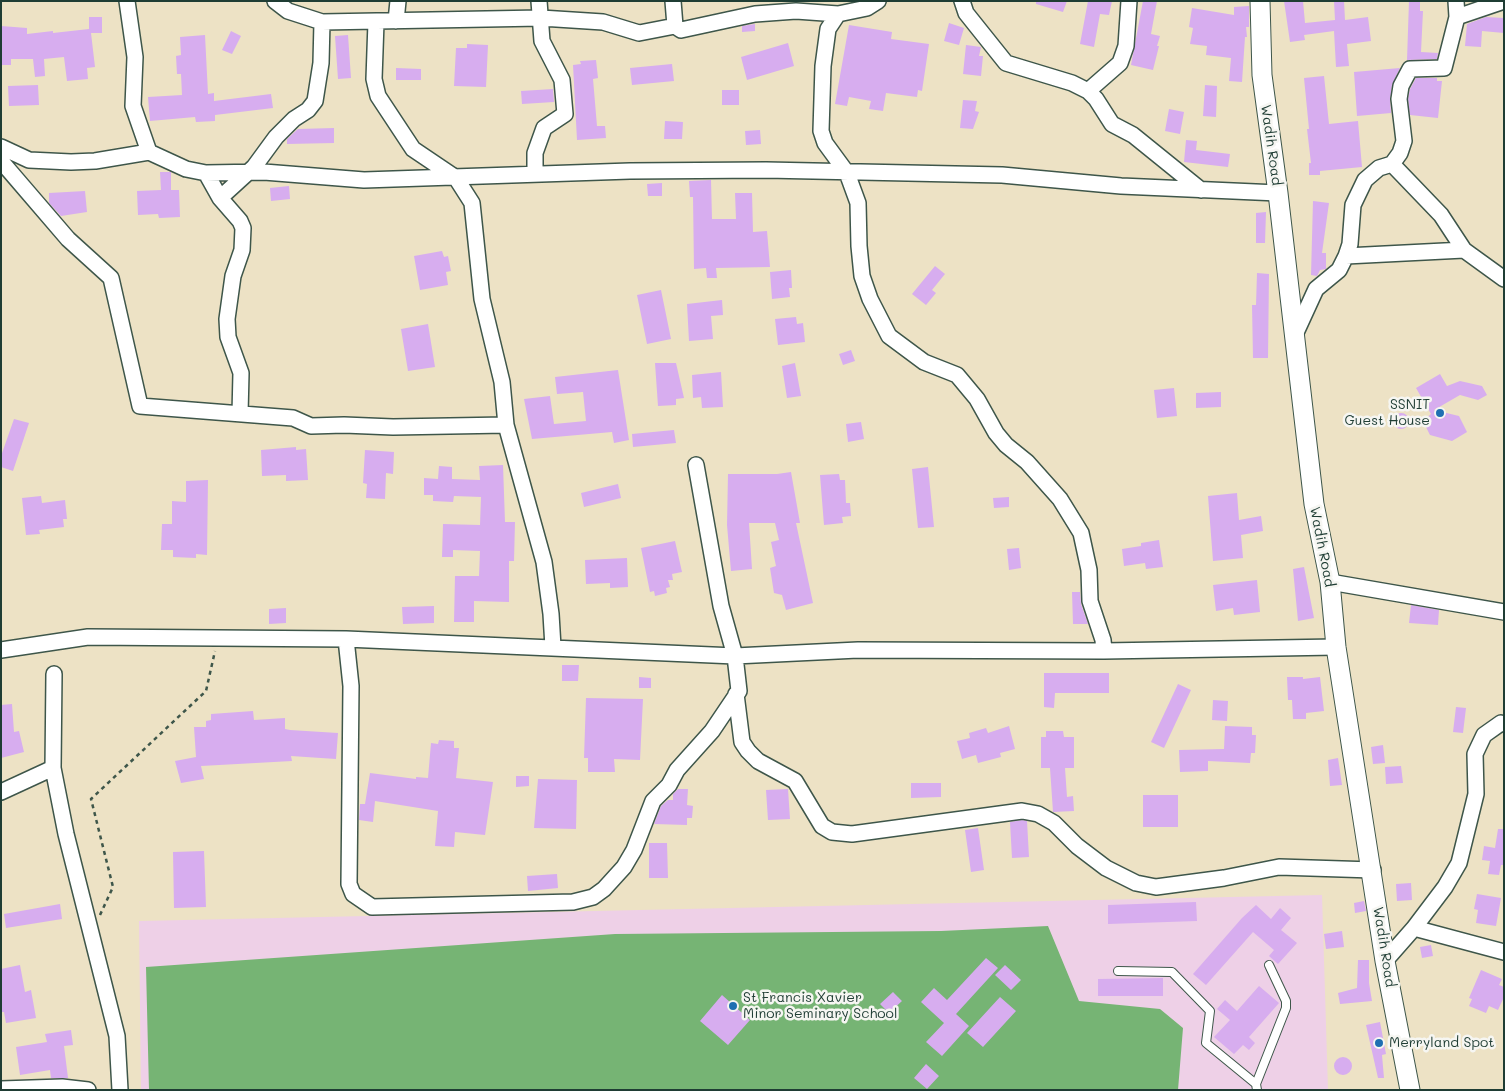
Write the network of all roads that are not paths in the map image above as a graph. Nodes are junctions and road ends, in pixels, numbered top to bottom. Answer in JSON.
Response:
{"nodes":[{"id":1,"x":127,"y":1,"type":"edge"},
{"id":2,"x":275,"y":1,"type":"edge"},
{"id":3,"x":398,"y":1,"type":"edge"},
{"id":4,"x":540,"y":1,"type":"edge"},
{"id":5,"x":673,"y":1,"type":"edge"},
{"id":6,"x":878,"y":1,"type":"edge"},
{"id":7,"x":962,"y":1,"type":"edge"},
{"id":8,"x":1129,"y":1,"type":"edge"},
{"id":9,"x":1260,"y":1,"type":"edge"},
{"id":10,"x":1456,"y":1,"type":"edge"},
{"id":11,"x":1504,"y":1,"type":"edge"},
{"id":12,"x":838,"y":14,"type":"junction"},
{"id":13,"x":1457,"y":17,"type":"junction"},
{"id":14,"x":541,"y":18,"type":"junction"},
{"id":15,"x":396,"y":21,"type":"junction"},
{"id":16,"x":322,"y":22,"type":"junction"},
{"id":17,"x":376,"y":22,"type":"junction"},
{"id":18,"x":675,"y":26,"type":"junction"},
{"id":19,"x":1088,"y":92,"type":"junction"},
{"id":20,"x":1,"y":147,"type":"edge"},
{"id":21,"x":149,"y":152,"type":"junction"},
{"id":22,"x":1,"y":161,"type":"edge"},
{"id":23,"x":1392,"y":164,"type":"junction"},
{"id":24,"x":206,"y":173,"type":"junction"},
{"id":25,"x":847,"y":173,"type":"junction"},
{"id":26,"x":244,"y":174,"type":"junction"},
{"id":27,"x":535,"y":174,"type":"junction"},
{"id":28,"x":456,"y":178,"type":"junction"},
{"id":29,"x":1201,"y":190,"type":"junction"},
{"id":30,"x":1278,"y":193,"type":"junction"},
{"id":31,"x":220,"y":198,"type":"junction"},
{"id":32,"x":1464,"y":250,"type":"junction"},
{"id":33,"x":1346,"y":256,"type":"junction"},
{"id":34,"x":1504,"y":279,"type":"edge"},
{"id":35,"x":1294,"y":337,"type":"junction"},
{"id":36,"x":240,"y":414,"type":"junction"},
{"id":37,"x":506,"y":424,"type":"junction"},
{"id":38,"x":696,"y":465,"type":"dead end"},
{"id":39,"x":1330,"y":582,"type":"junction"},
{"id":40,"x":1504,"y":612,"type":"edge"},
{"id":41,"x":346,"y":639,"type":"junction"},
{"id":42,"x":1336,"y":646,"type":"junction"},
{"id":43,"x":553,"y":647,"type":"junction"},
{"id":44,"x":1,"y":650,"type":"edge"},
{"id":45,"x":1104,"y":651,"type":"junction"},
{"id":46,"x":735,"y":656,"type":"junction"},
{"id":47,"x":54,"y":674,"type":"dead end"},
{"id":48,"x":736,"y":694,"type":"junction"},
{"id":49,"x":1504,"y":724,"type":"edge"},
{"id":50,"x":53,"y":768,"type":"junction"},
{"id":51,"x":1,"y":792,"type":"edge"},
{"id":52,"x":1372,"y":870,"type":"junction"},
{"id":53,"x":1414,"y":928,"type":"junction"},
{"id":54,"x":1504,"y":952,"type":"edge"},
{"id":55,"x":1385,"y":961,"type":"junction"},
{"id":56,"x":1269,"y":965,"type":"dead end"},
{"id":57,"x":1118,"y":971,"type":"dead end"},
{"id":58,"x":1256,"y":1087,"type":"edge"},
{"id":59,"x":1,"y":1089,"type":"edge"},
{"id":60,"x":88,"y":1090,"type":"edge"},
{"id":61,"x":120,"y":1090,"type":"edge"},
{"id":62,"x":1410,"y":1090,"type":"edge"}],
"edges":[{"from":1,"to":21,"type":"street"},
{"from":2,"to":16,"type":"street"},
{"from":3,"to":15,"type":"street"},
{"from":4,"to":14,"type":"street"},
{"from":5,"to":18,"type":"street"},
{"from":6,"to":12,"type":"street"},
{"from":7,"to":19,"type":"street"},
{"from":8,"to":19,"type":"street"},
{"from":9,"to":30,"type":"street","name":"Wadih Road"},
{"from":10,"to":13,"type":"street"},
{"from":11,"to":13,"type":"street"},
{"from":12,"to":18,"type":"street"},
{"from":12,"to":25,"type":"street"},
{"from":13,"to":23,"type":"street"},
{"from":14,"to":15,"type":"street"},
{"from":14,"to":18,"type":"street"},
{"from":14,"to":27,"type":"street"},
{"from":15,"to":17,"type":"street"},
{"from":16,"to":17,"type":"street"},
{"from":16,"to":26,"type":"street"},
{"from":17,"to":28,"type":"street"},
{"from":19,"to":29,"type":"street"},
{"from":20,"to":21,"type":"street"},
{"from":21,"to":24,"type":"street"},
{"from":22,"to":36,"type":"street"},
{"from":23,"to":32,"type":"street"},
{"from":23,"to":33,"type":"street"},
{"from":24,"to":26,"type":"street"},
{"from":24,"to":31,"type":"street"},
{"from":25,"to":27,"type":"street"},
{"from":25,"to":29,"type":"street"},
{"from":25,"to":45,"type":"street"},
{"from":26,"to":28,"type":"street"},
{"from":26,"to":31,"type":"street"},
{"from":27,"to":28,"type":"street"},
{"from":28,"to":37,"type":"street"},
{"from":29,"to":30,"type":"street"},
{"from":30,"to":35,"type":"street","name":"Wadih Road"},
{"from":31,"to":36,"type":"street"},
{"from":32,"to":33,"type":"street"},
{"from":32,"to":34,"type":"street"},
{"from":33,"to":35,"type":"street"},
{"from":35,"to":39,"type":"street","name":"Wadih Road"},
{"from":36,"to":37,"type":"street"},
{"from":37,"to":43,"type":"street"},
{"from":38,"to":46,"type":"street"},
{"from":39,"to":40,"type":"street"},
{"from":39,"to":42,"type":"street","name":"Wadih Road"},
{"from":41,"to":43,"type":"street"},
{"from":41,"to":44,"type":"street"},
{"from":41,"to":48,"type":"street"},
{"from":42,"to":45,"type":"street"},
{"from":42,"to":52,"type":"street","name":"Wadih Road"},
{"from":43,"to":46,"type":"street"},
{"from":45,"to":46,"type":"street"},
{"from":46,"to":48,"type":"street"},
{"from":47,"to":50,"type":"street"},
{"from":48,"to":52,"type":"street"},
{"from":49,"to":53,"type":"street"},
{"from":50,"to":51,"type":"street"},
{"from":50,"to":61,"type":"street"},
{"from":52,"to":55,"type":"street","name":"Wadih Road"},
{"from":53,"to":54,"type":"street"},
{"from":53,"to":55,"type":"street"},
{"from":55,"to":62,"type":"street","name":"Wadih Road"},
{"from":56,"to":58,"type":"lane"},
{"from":57,"to":58,"type":"lane"},
{"from":59,"to":60,"type":"street"}]}
